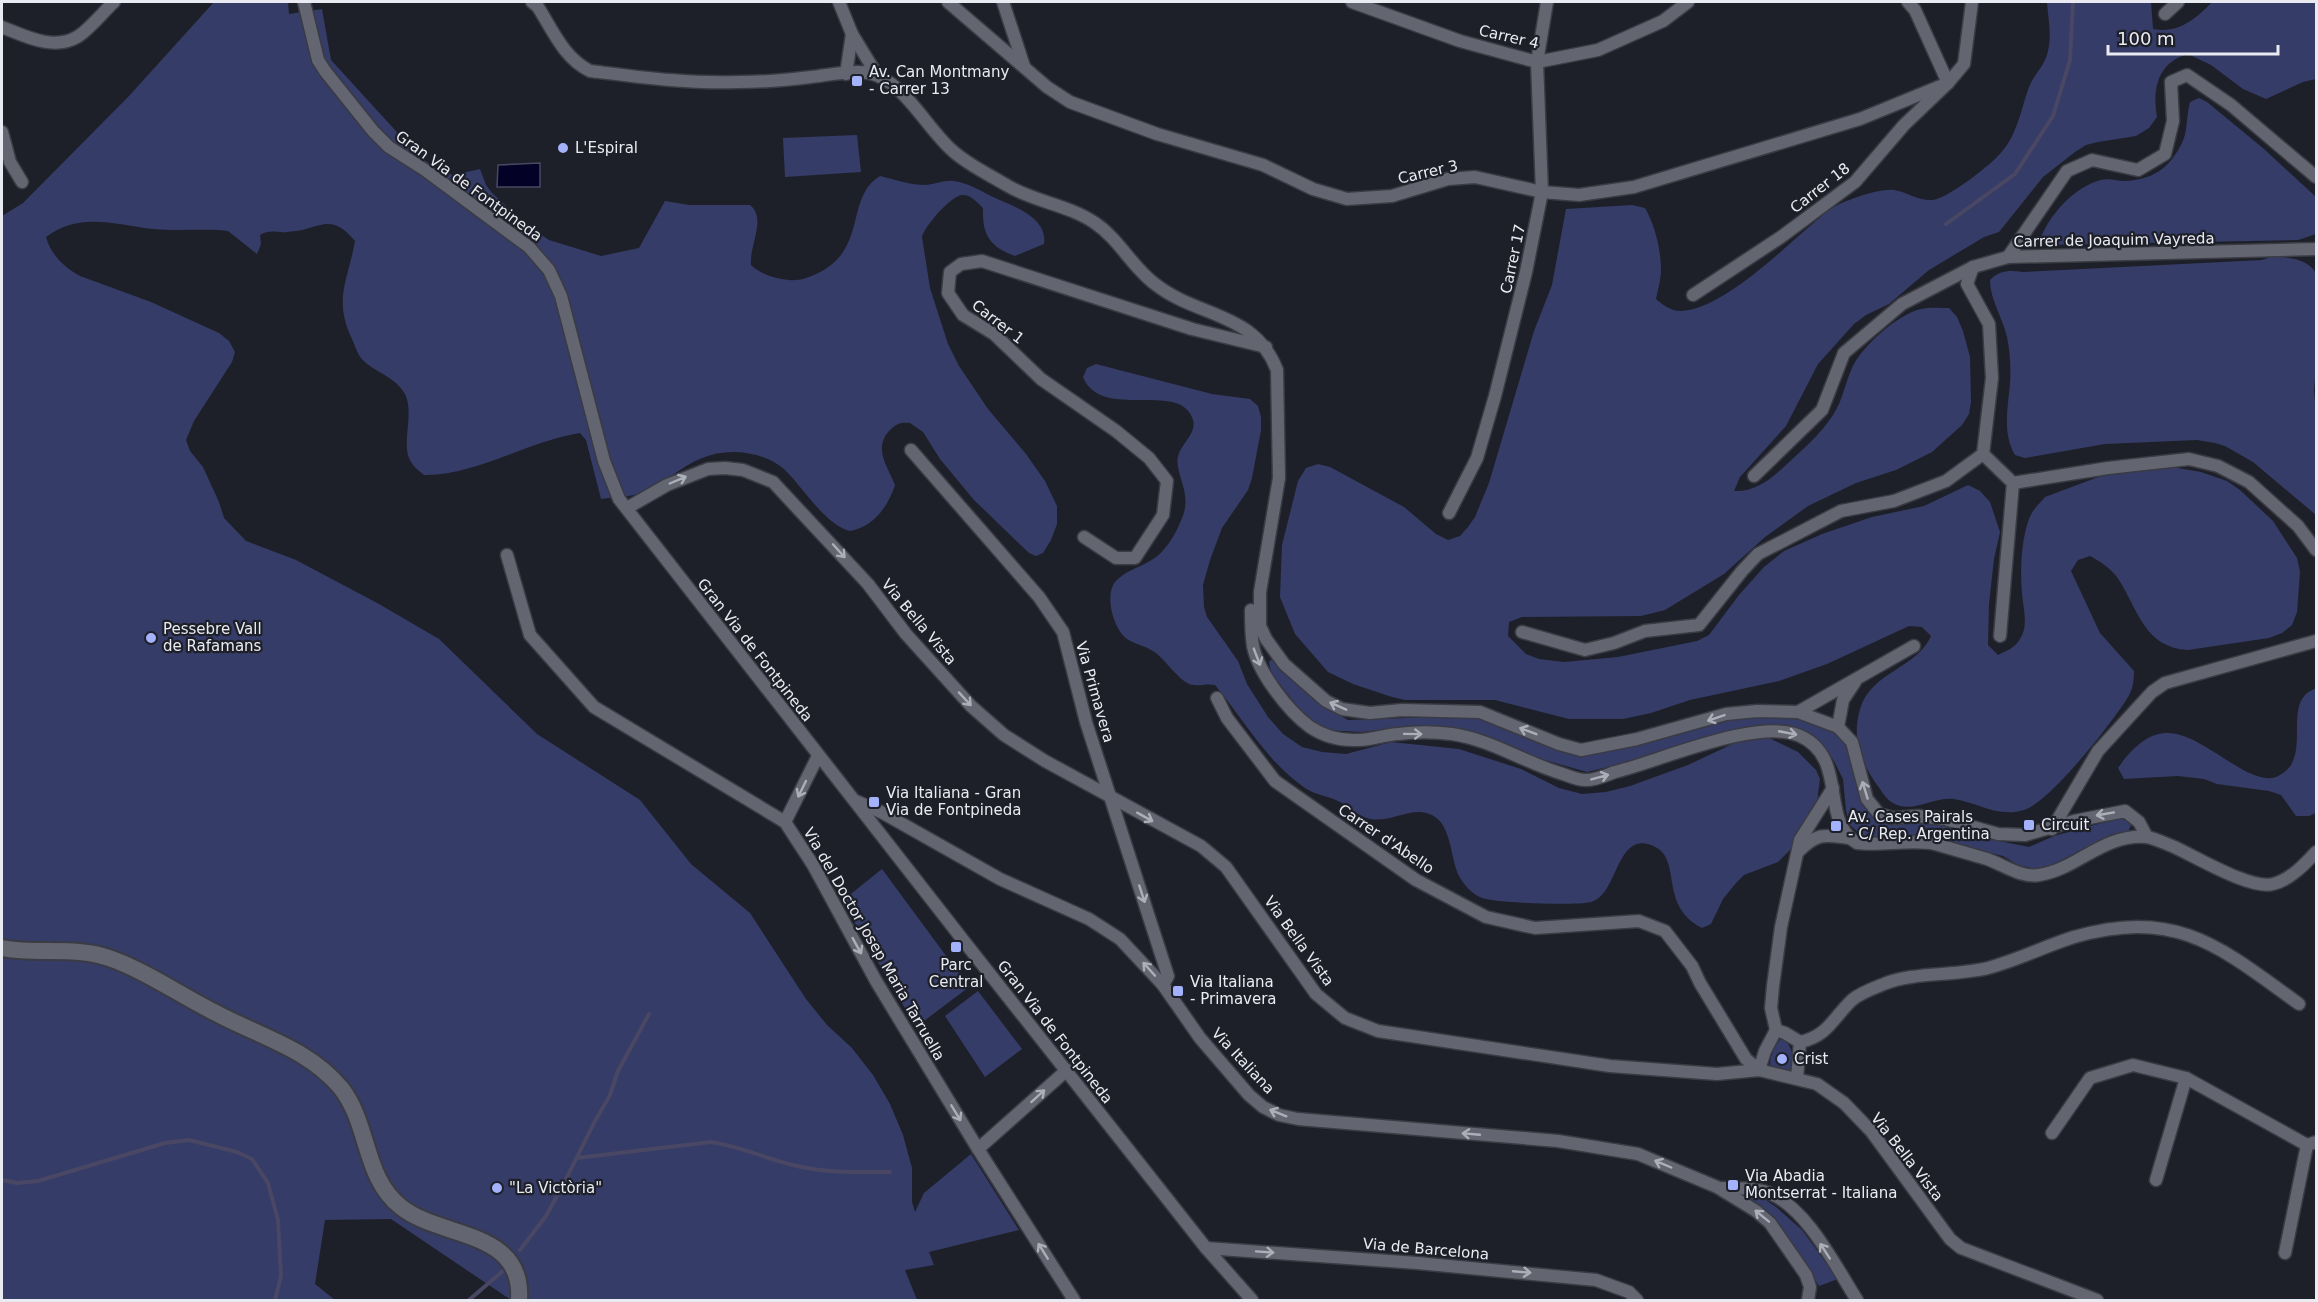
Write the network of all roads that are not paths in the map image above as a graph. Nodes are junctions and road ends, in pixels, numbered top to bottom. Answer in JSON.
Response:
{"nodes":[{"id":1,"x":114,"y":2,"type":"edge"},
{"id":2,"x":304,"y":2,"type":"edge"},
{"id":3,"x":532,"y":2,"type":"edge"},
{"id":4,"x":839,"y":2,"type":"edge"},
{"id":5,"x":948,"y":2,"type":"edge"},
{"id":6,"x":1003,"y":2,"type":"edge"},
{"id":7,"x":1352,"y":2,"type":"edge"},
{"id":8,"x":1547,"y":2,"type":"edge"},
{"id":9,"x":1688,"y":2,"type":"edge"},
{"id":10,"x":1908,"y":2,"type":"edge"},
{"id":11,"x":1972,"y":2,"type":"edge"},
{"id":12,"x":2178,"y":2,"type":"edge"},
{"id":13,"x":2165,"y":14,"type":"dead end"},
{"id":14,"x":2,"y":27,"type":"edge"},
{"id":15,"x":852,"y":34,"type":"junction"},
{"id":16,"x":1537,"y":62,"type":"junction"},
{"id":17,"x":1024,"y":67,"type":"junction"},
{"id":18,"x":846,"y":74,"type":"junction"},
{"id":19,"x":877,"y":75,"type":"junction"},
{"id":20,"x":1948,"y":83,"type":"junction"},
{"id":21,"x":2,"y":132,"type":"edge"},
{"id":22,"x":2316,"y":177,"type":"edge"},
{"id":23,"x":22,"y":182,"type":"dead end"},
{"id":24,"x":1542,"y":192,"type":"junction"},
{"id":25,"x":2316,"y":249,"type":"edge"},
{"id":26,"x":2008,"y":257,"type":"junction"},
{"id":27,"x":1973,"y":267,"type":"junction"},
{"id":28,"x":1693,"y":296,"type":"dead end"},
{"id":29,"x":1266,"y":347,"type":"junction"},
{"id":30,"x":911,"y":450,"type":"dead end"},
{"id":31,"x":1983,"y":454,"type":"junction"},
{"id":32,"x":1754,"y":476,"type":"dead end"},
{"id":33,"x":2013,"y":483,"type":"junction"},
{"id":34,"x":627,"y":508,"type":"junction"},
{"id":35,"x":1449,"y":513,"type":"dead end"},
{"id":36,"x":1084,"y":537,"type":"dead end"},
{"id":37,"x":2316,"y":549,"type":"edge"},
{"id":38,"x":507,"y":555,"type":"dead end"},
{"id":39,"x":1264,"y":559,"type":"junction"},
{"id":40,"x":1522,"y":632,"type":"dead end"},
{"id":41,"x":2000,"y":636,"type":"dead end"},
{"id":42,"x":2316,"y":641,"type":"edge"},
{"id":43,"x":1914,"y":646,"type":"dead end"},
{"id":44,"x":1858,"y":677,"type":"junction"},
{"id":45,"x":1217,"y":698,"type":"dead end"},
{"id":46,"x":1798,"y":712,"type":"junction"},
{"id":47,"x":1838,"y":727,"type":"junction"},
{"id":48,"x":818,"y":756,"type":"junction"},
{"id":49,"x":1833,"y":788,"type":"junction"},
{"id":50,"x":1112,"y":798,"type":"junction"},
{"id":51,"x":853,"y":800,"type":"junction"},
{"id":52,"x":786,"y":822,"type":"junction"},
{"id":53,"x":2052,"y":829,"type":"junction"},
{"id":54,"x":2146,"y":837,"type":"junction"},
{"id":55,"x":1850,"y":838,"type":"junction"},
{"id":56,"x":1799,"y":851,"type":"junction"},
{"id":57,"x":2316,"y":852,"type":"edge"},
{"id":58,"x":2,"y":948,"type":"edge"},
{"id":59,"x":1163,"y":986,"type":"junction"},
{"id":60,"x":2299,"y":1004,"type":"dead end"},
{"id":61,"x":1776,"y":1030,"type":"junction"},
{"id":62,"x":1800,"y":1042,"type":"junction"},
{"id":63,"x":1067,"y":1070,"type":"junction"},
{"id":64,"x":1759,"y":1070,"type":"junction"},
{"id":65,"x":1797,"y":1078,"type":"junction"},
{"id":66,"x":2186,"y":1078,"type":"junction"},
{"id":67,"x":2052,"y":1133,"type":"dead end"},
{"id":68,"x":2312,"y":1144,"type":"edge"},
{"id":69,"x":978,"y":1149,"type":"junction"},
{"id":70,"x":2156,"y":1180,"type":"dead end"},
{"id":71,"x":1717,"y":1187,"type":"junction"},
{"id":72,"x":1206,"y":1248,"type":"junction"},
{"id":73,"x":2285,"y":1253,"type":"dead end"},
{"id":74,"x":1070,"y":1299,"type":"edge"},
{"id":75,"x":519,"y":1300,"type":"edge"},
{"id":76,"x":1251,"y":1300,"type":"edge"},
{"id":77,"x":1637,"y":1300,"type":"edge"},
{"id":78,"x":1808,"y":1300,"type":"edge"},
{"id":79,"x":1857,"y":1300,"type":"edge"},
{"id":80,"x":2097,"y":1300,"type":"edge"}],
"edges":[{"from":1,"to":14,"type":"street"},
{"from":2,"to":34,"type":"street","name":"Gran Via de Fontpineda"},
{"from":3,"to":18,"type":"street"},
{"from":4,"to":15,"type":"street"},
{"from":5,"to":17,"type":"street","name":"Carrer 3"},
{"from":6,"to":17,"type":"street"},
{"from":7,"to":16,"type":"street","name":"Carrer 4"},
{"from":8,"to":16,"type":"street","name":"Carrer 17"},
{"from":9,"to":16,"type":"street","name":"Carrer 4"},
{"from":10,"to":20,"type":"street"},
{"from":11,"to":20,"type":"street","name":"Carrer 18"},
{"from":12,"to":13,"type":"street"},
{"from":15,"to":18,"type":"street"},
{"from":15,"to":19,"type":"street"},
{"from":16,"to":24,"type":"street","name":"Carrer 17"},
{"from":17,"to":24,"type":"street","name":"Carrer 3"},
{"from":18,"to":19,"type":"street"},
{"from":19,"to":29,"type":"street"},
{"from":20,"to":24,"type":"street","name":"Carrer 3"},
{"from":20,"to":28,"type":"street","name":"Carrer 18"},
{"from":21,"to":23,"type":"street"},
{"from":22,"to":26,"type":"street"},
{"from":24,"to":35,"type":"street","name":"Carrer 17"},
{"from":25,"to":26,"type":"street","name":"Carrer de Joaquim Vayreda"},
{"from":26,"to":27,"type":"street","name":"Carrer de Joaquim Vayreda"},
{"from":27,"to":31,"type":"street"},
{"from":27,"to":32,"type":"street","name":"Carrer de Joaquim Vayreda"},
{"from":29,"to":36,"type":"street","name":"Carrer 1"},
{"from":29,"to":39,"type":"street"},
{"from":30,"to":50,"type":"street","name":"Via Primavera"},
{"from":31,"to":33,"type":"street"},
{"from":31,"to":40,"type":"street"},
{"from":33,"to":37,"type":"street"},
{"from":33,"to":41,"type":"street"},
{"from":34,"to":48,"type":"street","name":"Gran Via de Fontpineda"},
{"from":34,"to":50,"type":"street","name":"Via Bella Vista","one_way":true},
{"from":38,"to":52,"type":"street","name":"Via del Doctor Josep Maria Tarruella"},
{"from":46,"to":39,"type":"street","one_way":true},
{"from":39,"to":49,"type":"street","one_way":true},
{"from":42,"to":53,"type":"street"},
{"from":43,"to":44,"type":"street"},
{"from":44,"to":46,"type":"street"},
{"from":44,"to":47,"type":"street"},
{"from":45,"to":64,"type":"street","name":"Carrer d'Abello"},
{"from":46,"to":47,"type":"street"},
{"from":53,"to":47,"type":"street","one_way":true},
{"from":48,"to":51,"type":"street","name":"Gran Via de Fontpineda"},
{"from":48,"to":52,"type":"street","one_way":true},
{"from":49,"to":55,"type":"street"},
{"from":49,"to":56,"type":"street"},
{"from":50,"to":59,"type":"street","name":"Via Primavera","one_way":true},
{"from":50,"to":64,"type":"street","name":"Via Bella Vista","one_way":true},
{"from":59,"to":51,"type":"street","name":"Via Italiana","one_way":true},
{"from":51,"to":63,"type":"street","name":"Gran Via de Fontpineda"},
{"from":52,"to":69,"type":"street","name":"Via del Doctor Josep Maria Tarruella","one_way":true},
{"from":54,"to":53,"type":"street","one_way":true},
{"from":54,"to":55,"type":"street"},
{"from":54,"to":57,"type":"street"},
{"from":55,"to":56,"type":"street"},
{"from":56,"to":61,"type":"street"},
{"from":58,"to":75,"type":"main road"},
{"from":71,"to":59,"type":"street","name":"Via Italiana","one_way":true},
{"from":60,"to":62,"type":"street"},
{"from":61,"to":62,"type":"street"},
{"from":61,"to":64,"type":"street"},
{"from":62,"to":65,"type":"street"},
{"from":69,"to":63,"type":"street","one_way":true},
{"from":63,"to":72,"type":"street","name":"Gran Via de Fontpineda"},
{"from":64,"to":65,"type":"street","name":"Via Bella Vista"},
{"from":65,"to":80,"type":"street","name":"Via Bella Vista"},
{"from":66,"to":67,"type":"street"},
{"from":66,"to":68,"type":"street"},
{"from":66,"to":70,"type":"street"},
{"from":68,"to":73,"type":"street"},
{"from":74,"to":69,"type":"street","name":"Via del Doctor Josep Maria Tarruella","one_way":true},
{"from":78,"to":71,"type":"street","one_way":true},
{"from":79,"to":71,"type":"street","one_way":true},
{"from":72,"to":76,"type":"street","name":"Gran Via de Fontpineda"},
{"from":72,"to":77,"type":"street","name":"Via de Barcelona","one_way":true}]}
